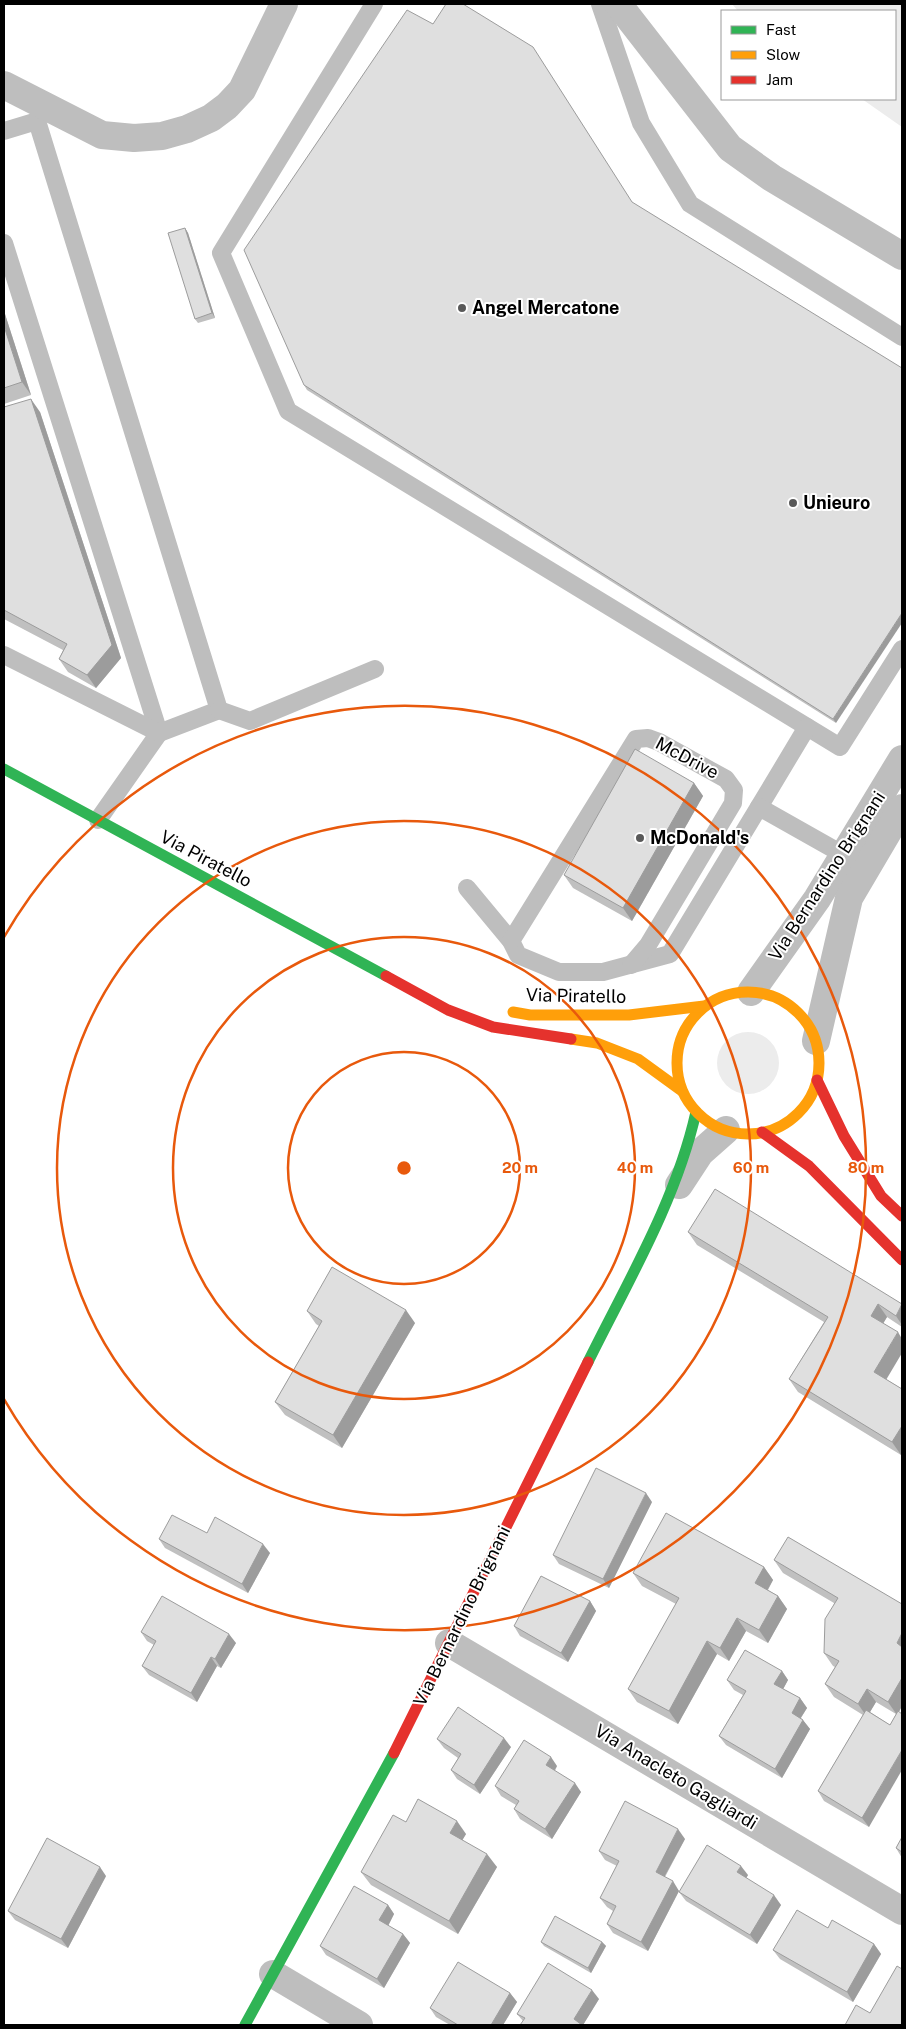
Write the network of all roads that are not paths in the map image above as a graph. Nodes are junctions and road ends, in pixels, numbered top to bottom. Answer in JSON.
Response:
{"nodes":[{"id":1,"x":284,"y":4,"type":"edge"},
{"id":2,"x":374,"y":4,"type":"edge"},
{"id":3,"x":600,"y":4,"type":"edge"},
{"id":4,"x":618,"y":4,"type":"edge"},
{"id":5,"x":4,"y":85,"type":"edge"},
{"id":6,"x":41,"y":113,"type":"junction"},
{"id":7,"x":4,"y":131,"type":"edge"},
{"id":8,"x":4,"y":243,"type":"edge"},
{"id":9,"x":902,"y":256,"type":"edge"},
{"id":10,"x":902,"y":337,"type":"edge"},
{"id":11,"x":902,"y":649,"type":"edge"},
{"id":12,"x":4,"y":655,"type":"edge"},
{"id":13,"x":375,"y":669,"type":"dead end"},
{"id":14,"x":219,"y":710,"type":"junction"},
{"id":15,"x":807,"y":726,"type":"junction"},
{"id":16,"x":159,"y":733,"type":"junction"},
{"id":17,"x":902,"y":759,"type":"edge"},
{"id":18,"x":4,"y":769,"type":"edge"},
{"id":19,"x":759,"y":807,"type":"junction"},
{"id":20,"x":902,"y":808,"type":"edge"},
{"id":21,"x":98,"y":820,"type":"junction"},
{"id":22,"x":844,"y":855,"type":"junction"},
{"id":23,"x":467,"y":888,"type":"dead end"},
{"id":24,"x":511,"y":941,"type":"junction"},
{"id":25,"x":631,"y":965,"type":"junction"},
{"id":26,"x":392,"y":979,"type":"junction"},
{"id":27,"x":751,"y":992,"type":"junction"},
{"id":28,"x":457,"y":1001,"type":"dead end"},
{"id":29,"x":704,"y":1006,"type":"junction"},
{"id":30,"x":503,"y":1010,"type":"dead end"},
{"id":31,"x":816,"y":1041,"type":"junction"},
{"id":32,"x":817,"y":1080,"type":"junction"},
{"id":33,"x":682,"y":1091,"type":"junction"},
{"id":34,"x":696,"y":1112,"type":"junction"},
{"id":35,"x":726,"y":1130,"type":"junction"},
{"id":36,"x":762,"y":1132,"type":"junction"},
{"id":37,"x":668,"y":1200,"type":"junction"},
{"id":38,"x":902,"y":1216,"type":"edge"},
{"id":39,"x":902,"y":1260,"type":"edge"},
{"id":40,"x":449,"y":1643,"type":"junction"},
{"id":41,"x":902,"y":1911,"type":"edge"},
{"id":42,"x":272,"y":1974,"type":"junction"},
{"id":43,"x":245,"y":2025,"type":"edge"},
{"id":44,"x":359,"y":2025,"type":"edge"}],
"edges":[{"from":1,"to":6,"type":"street"},
{"from":2,"to":15,"type":"lane"},
{"from":3,"to":10,"type":"lane"},
{"from":4,"to":9,"type":"street"},
{"from":5,"to":6,"type":"street"},
{"from":6,"to":7,"type":"lane"},
{"from":6,"to":14,"type":"lane"},
{"from":8,"to":16,"type":"lane"},
{"from":11,"to":15,"type":"lane"},
{"from":12,"to":16,"type":"lane"},
{"from":13,"to":14,"type":"lane"},
{"from":14,"to":16,"type":"lane"},
{"from":15,"to":19,"type":"lane"},
{"from":16,"to":21,"type":"lane"},
{"from":17,"to":22,"type":"street","name":"Via Bernardino Brignani"},
{"from":18,"to":21,"type":"main road","name":"Via Piratello"},
{"from":19,"to":22,"type":"lane"},
{"from":19,"to":25,"type":"lane"},
{"from":20,"to":31,"type":"street","name":"Via Bernardino Brignani"},
{"from":21,"to":26,"type":"main road","name":"Via Piratello"},
{"from":22,"to":27,"type":"street","name":"Via Bernardino Brignani"},
{"from":23,"to":24,"type":"lane"},
{"from":24,"to":25,"type":"lane"},
{"from":24,"to":25,"type":"lane","name":"McDrive"},
{"from":26,"to":28,"type":"main road","name":"Via Piratello"},
{"from":26,"to":33,"type":"main road","name":"Via Piratello"},
{"from":27,"to":29,"type":"main road","name":"Via Piratello"},
{"from":27,"to":31,"type":"main road","name":"Via Piratello"},
{"from":29,"to":30,"type":"main road","name":"Via Piratello"},
{"from":29,"to":33,"type":"main road","name":"Via Piratello"},
{"from":31,"to":32,"type":"main road","name":"Via Piratello"},
{"from":32,"to":36,"type":"main road","name":"Via Piratello"},
{"from":32,"to":38,"type":"main road","name":"Via Piratello"},
{"from":33,"to":34,"type":"main road","name":"Via Piratello"},
{"from":34,"to":35,"type":"main road","name":"Via Piratello"},
{"from":34,"to":37,"type":"main road","name":"Via Bernardino Brignani"},
{"from":35,"to":36,"type":"main road","name":"Via Piratello"},
{"from":35,"to":37,"type":"street","name":"Via Bernardino Brignani"},
{"from":36,"to":39,"type":"main road"},
{"from":37,"to":40,"type":"main road","name":"Via Bernardino Brignani"},
{"from":40,"to":41,"type":"street","name":"Via Anacleto Gagliardi"},
{"from":40,"to":42,"type":"main road","name":"Via Bernardino Brignani"},
{"from":42,"to":43,"type":"main road","name":"Via Bernardino Brignani"},
{"from":42,"to":44,"type":"street"}]}
